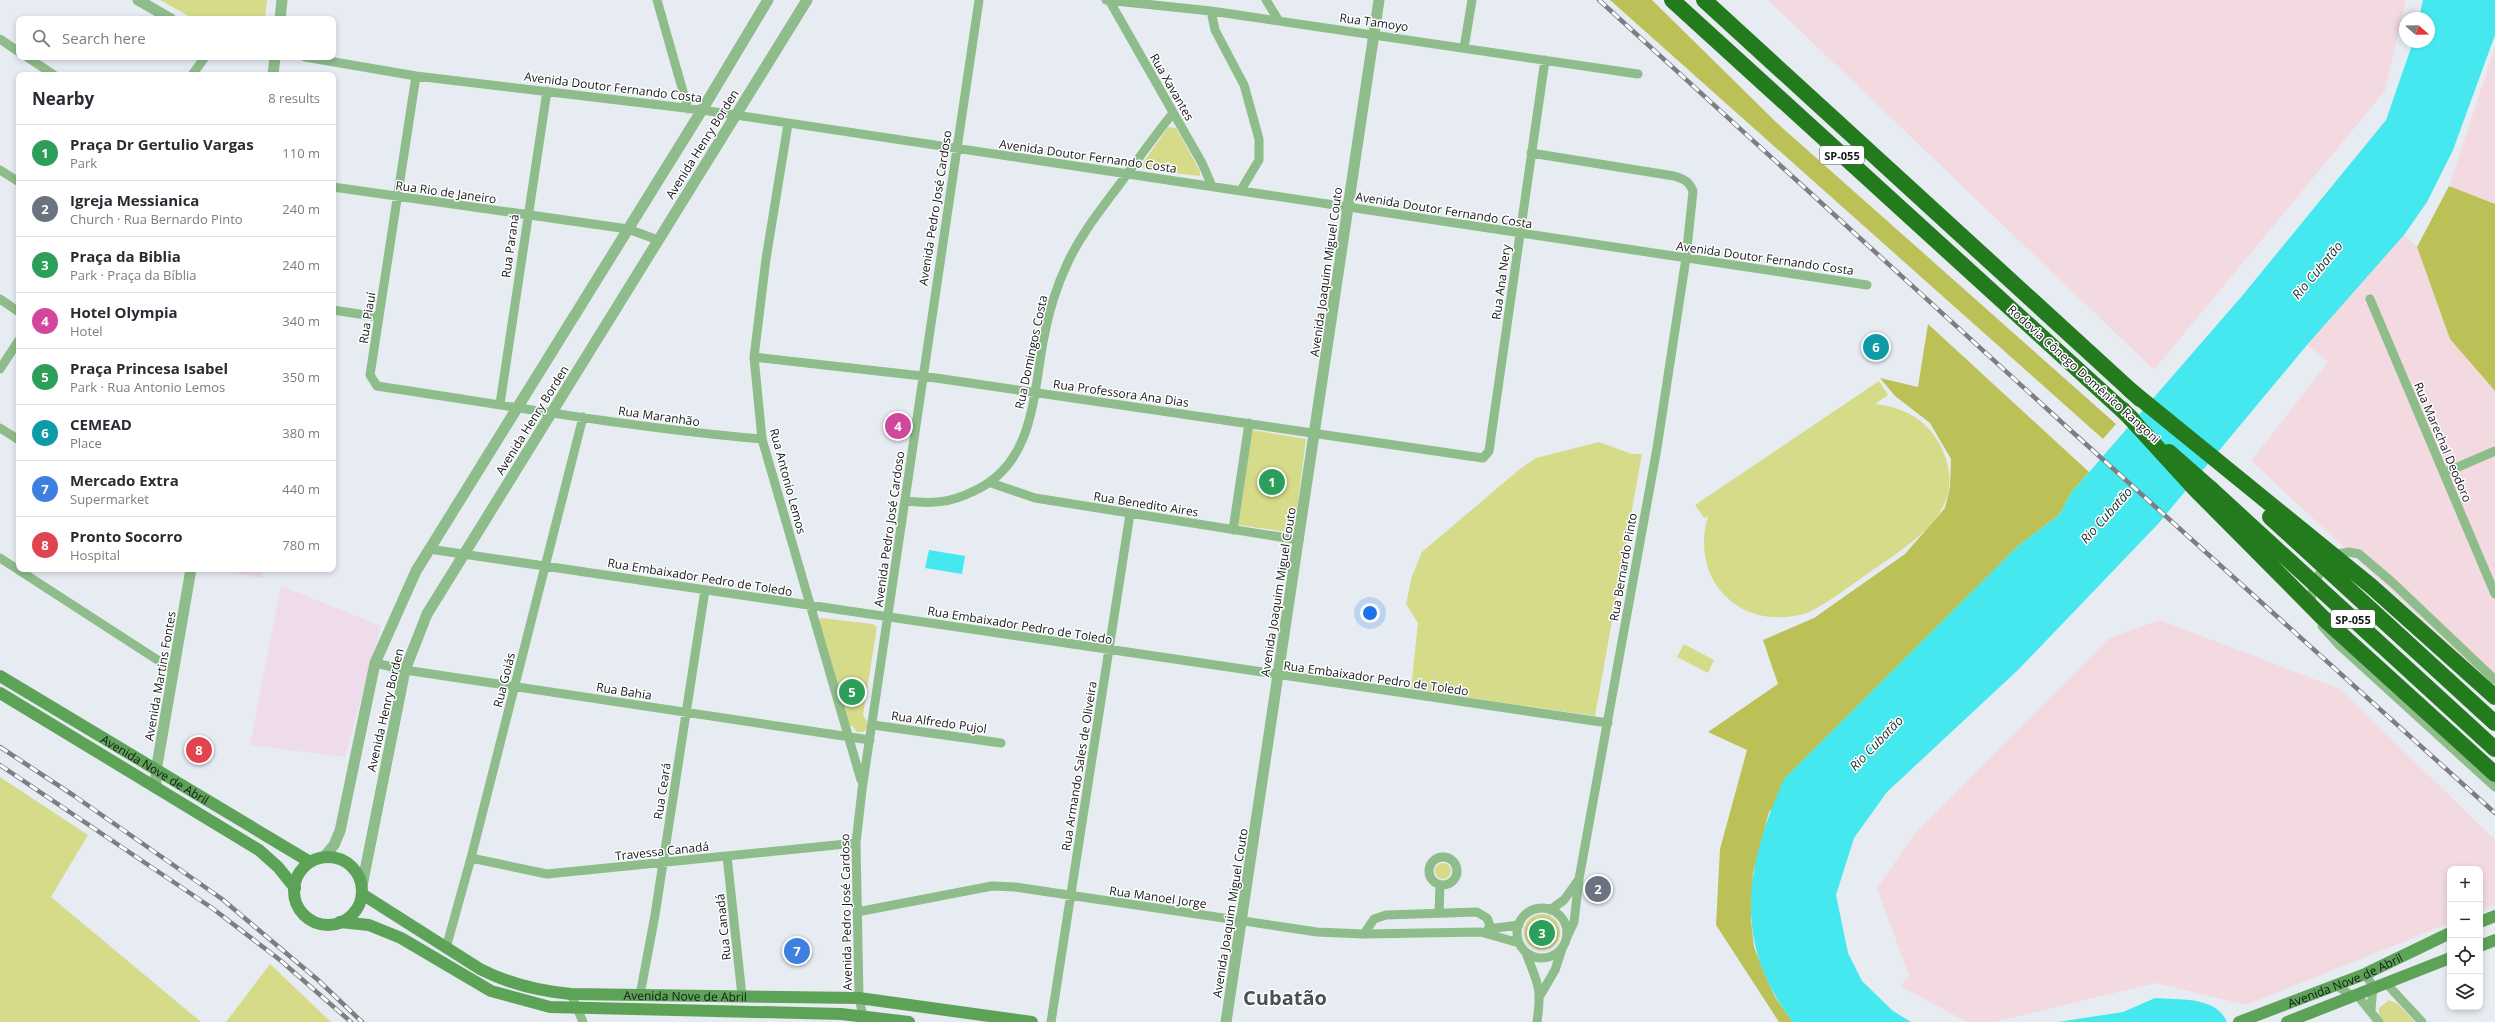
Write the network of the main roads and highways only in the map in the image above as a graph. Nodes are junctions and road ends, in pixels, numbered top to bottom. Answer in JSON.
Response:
{"nodes":[{"id":1,"x":1672,"y":0,"type":"edge"},
{"id":2,"x":1704,"y":0,"type":"edge"},
{"id":3,"x":2130,"y":390,"type":"junction"},
{"id":4,"x":2122,"y":410,"type":"junction"},
{"id":5,"x":0,"y":676,"type":"edge"},
{"id":6,"x":0,"y":693,"type":"edge"},
{"id":7,"x":34,"y":697,"type":"junction"},
{"id":8,"x":2495,"y":697,"type":"edge"},
{"id":9,"x":27,"y":709,"type":"junction"},
{"id":10,"x":2495,"y":723,"type":"edge"},
{"id":11,"x":2495,"y":749,"type":"edge"},
{"id":12,"x":2495,"y":774,"type":"edge"},
{"id":13,"x":310,"y":862,"type":"junction"},
{"id":14,"x":295,"y":888,"type":"junction"},
{"id":15,"x":362,"y":890,"type":"junction"},
{"id":16,"x":2495,"y":916,"type":"edge"},
{"id":17,"x":2483,"y":921,"type":"edge"},
{"id":18,"x":340,"y":922,"type":"junction"},
{"id":19,"x":2447,"y":934,"type":"edge"},
{"id":20,"x":2495,"y":940,"type":"edge"},
{"id":21,"x":2483,"y":945,"type":"edge"},
{"id":22,"x":2447,"y":959,"type":"edge"},
{"id":23,"x":2243,"y":1020,"type":"edge"},
{"id":24,"x":909,"y":1022,"type":"edge"},
{"id":25,"x":1032,"y":1022,"type":"edge"},
{"id":26,"x":2287,"y":1022,"type":"edge"}],
"edges":[{"from":1,"to":4,"type":"highway","name":"Rodovia Cônego Domênico Rangoni","number":"SP-055"},
{"from":2,"to":3,"type":"highway","name":"Rodovia Cônego Domênico Rangoni","number":"SP-055"},
{"from":3,"to":8,"type":"highway","bridge":true},
{"from":3,"to":10,"type":"highway","name":"Rodovia Cônego Domênico Rangoni","number":"SP-055","bridge":true},
{"from":4,"to":11,"type":"highway","name":"Rodovia Cônego Domênico Rangoni","number":"SP-055","bridge":true},
{"from":4,"to":12,"type":"highway","bridge":true},
{"from":5,"to":7,"type":"main road","name":"Avenida Nove de Abril"},
{"from":6,"to":9,"type":"main road","name":"Avenida Nove de Abril"},
{"from":7,"to":9,"type":"main road"},
{"from":7,"to":13,"type":"main road","name":"Avenida Nove de Abril"},
{"from":9,"to":14,"type":"main road","name":"Avenida Nove de Abril"},
{"from":13,"to":14,"type":"main road"},
{"from":13,"to":15,"type":"main road"},
{"from":14,"to":18,"type":"main road"},
{"from":15,"to":18,"type":"main road"},
{"from":15,"to":25,"type":"main road","name":"Avenida Nove de Abril"},
{"from":16,"to":17,"type":"main road"},
{"from":18,"to":24,"type":"main road","name":"Avenida Nove de Abril"},
{"from":19,"to":23,"type":"main road","name":"Avenida Nove de Abril"},
{"from":20,"to":21,"type":"main road"},
{"from":22,"to":26,"type":"main road","name":"Avenida Nove de Abril"}]}
